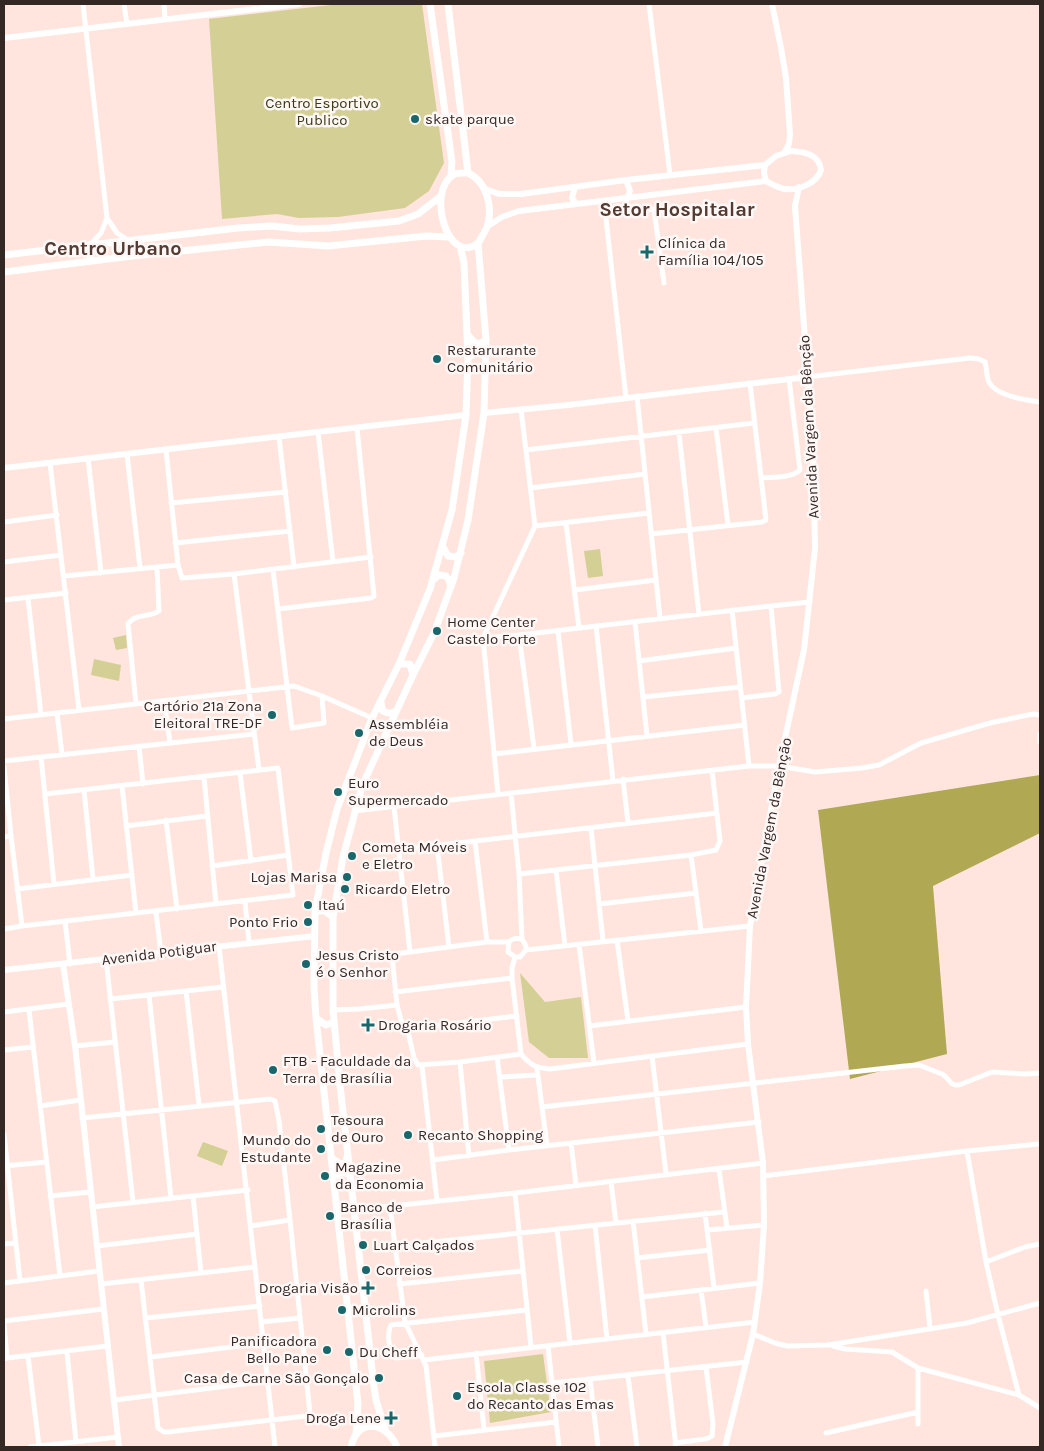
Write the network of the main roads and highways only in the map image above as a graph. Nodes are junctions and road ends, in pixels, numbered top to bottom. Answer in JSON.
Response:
{"nodes":[{"id":1,"x":430,"y":4,"type":"edge"},
{"id":2,"x":448,"y":4,"type":"edge"},
{"id":3,"x":468,"y":173,"type":"junction"},
{"id":4,"x":451,"y":176,"type":"junction"},
{"id":5,"x":441,"y":196,"type":"junction"},
{"id":6,"x":449,"y":238,"type":"junction"},
{"id":7,"x":128,"y":240,"type":"junction"},
{"id":8,"x":478,"y":243,"type":"junction"},
{"id":9,"x":91,"y":244,"type":"junction"},
{"id":10,"x":460,"y":246,"type":"junction"},
{"id":11,"x":4,"y":255,"type":"edge"},
{"id":12,"x":132,"y":256,"type":"junction"},
{"id":13,"x":92,"y":261,"type":"junction"},
{"id":14,"x":4,"y":272,"type":"edge"},
{"id":15,"x":468,"y":335,"type":"junction"},
{"id":16,"x":486,"y":340,"type":"junction"},
{"id":17,"x":485,"y":356,"type":"junction"},
{"id":18,"x":468,"y":358,"type":"junction"},
{"id":19,"x":443,"y":546,"type":"junction"},
{"id":20,"x":461,"y":553,"type":"junction"},
{"id":21,"x":433,"y":580,"type":"junction"},
{"id":22,"x":451,"y":588,"type":"junction"},
{"id":23,"x":399,"y":664,"type":"junction"},
{"id":24,"x":413,"y":675,"type":"junction"},
{"id":25,"x":381,"y":701,"type":"junction"},
{"id":26,"x":396,"y":711,"type":"junction"},
{"id":27,"x":315,"y":911,"type":"junction"},
{"id":28,"x":332,"y":917,"type":"junction"},
{"id":29,"x":316,"y":1018,"type":"junction"},
{"id":30,"x":334,"y":1022,"type":"junction"},
{"id":31,"x":348,"y":1156,"type":"junction"},
{"id":32,"x":331,"y":1158,"type":"junction"},
{"id":33,"x":349,"y":1175,"type":"junction"},
{"id":34,"x":333,"y":1177,"type":"junction"},
{"id":35,"x":385,"y":1429,"type":"junction"},
{"id":36,"x":356,"y":1435,"type":"junction"},
{"id":37,"x":350,"y":1447,"type":"edge"},
{"id":38,"x":397,"y":1447,"type":"edge"}],
"edges":[{"from":1,"to":4,"type":"main road"},
{"from":2,"to":3,"type":"main road"},
{"from":3,"to":4,"type":"main road"},
{"from":3,"to":8,"type":"main road"},
{"from":4,"to":5,"type":"main road"},
{"from":5,"to":6,"type":"main road"},
{"from":5,"to":7,"type":"main road"},
{"from":6,"to":10,"type":"main road"},
{"from":6,"to":12,"type":"main road"},
{"from":7,"to":9,"type":"main road"},
{"from":7,"to":12,"type":"main road"},
{"from":8,"to":10,"type":"main road"},
{"from":8,"to":16,"type":"main road"},
{"from":9,"to":11,"type":"main road"},
{"from":9,"to":13,"type":"main road"},
{"from":10,"to":15,"type":"main road"},
{"from":12,"to":13,"type":"main road"},
{"from":13,"to":14,"type":"main road"},
{"from":15,"to":16,"type":"main road"},
{"from":15,"to":18,"type":"main road"},
{"from":16,"to":17,"type":"main road"},
{"from":17,"to":18,"type":"main road"},
{"from":17,"to":20,"type":"main road"},
{"from":18,"to":19,"type":"main road"},
{"from":19,"to":20,"type":"main road"},
{"from":19,"to":21,"type":"main road"},
{"from":20,"to":22,"type":"main road"},
{"from":21,"to":22,"type":"main road"},
{"from":21,"to":23,"type":"main road"},
{"from":22,"to":24,"type":"main road"},
{"from":23,"to":24,"type":"main road"},
{"from":23,"to":25,"type":"main road"},
{"from":24,"to":26,"type":"main road"},
{"from":25,"to":26,"type":"main road"},
{"from":25,"to":27,"type":"main road"},
{"from":26,"to":28,"type":"main road"},
{"from":27,"to":28,"type":"main road"},
{"from":27,"to":29,"type":"main road"},
{"from":28,"to":30,"type":"main road"},
{"from":29,"to":30,"type":"main road"},
{"from":29,"to":32,"type":"main road"},
{"from":30,"to":31,"type":"main road"},
{"from":31,"to":32,"type":"main road"},
{"from":31,"to":33,"type":"main road"},
{"from":32,"to":34,"type":"main road"},
{"from":33,"to":34,"type":"main road"},
{"from":33,"to":35,"type":"main road"},
{"from":34,"to":36,"type":"main road"},
{"from":35,"to":36,"type":"main road"},
{"from":35,"to":38,"type":"main road"},
{"from":36,"to":37,"type":"main road"}]}
